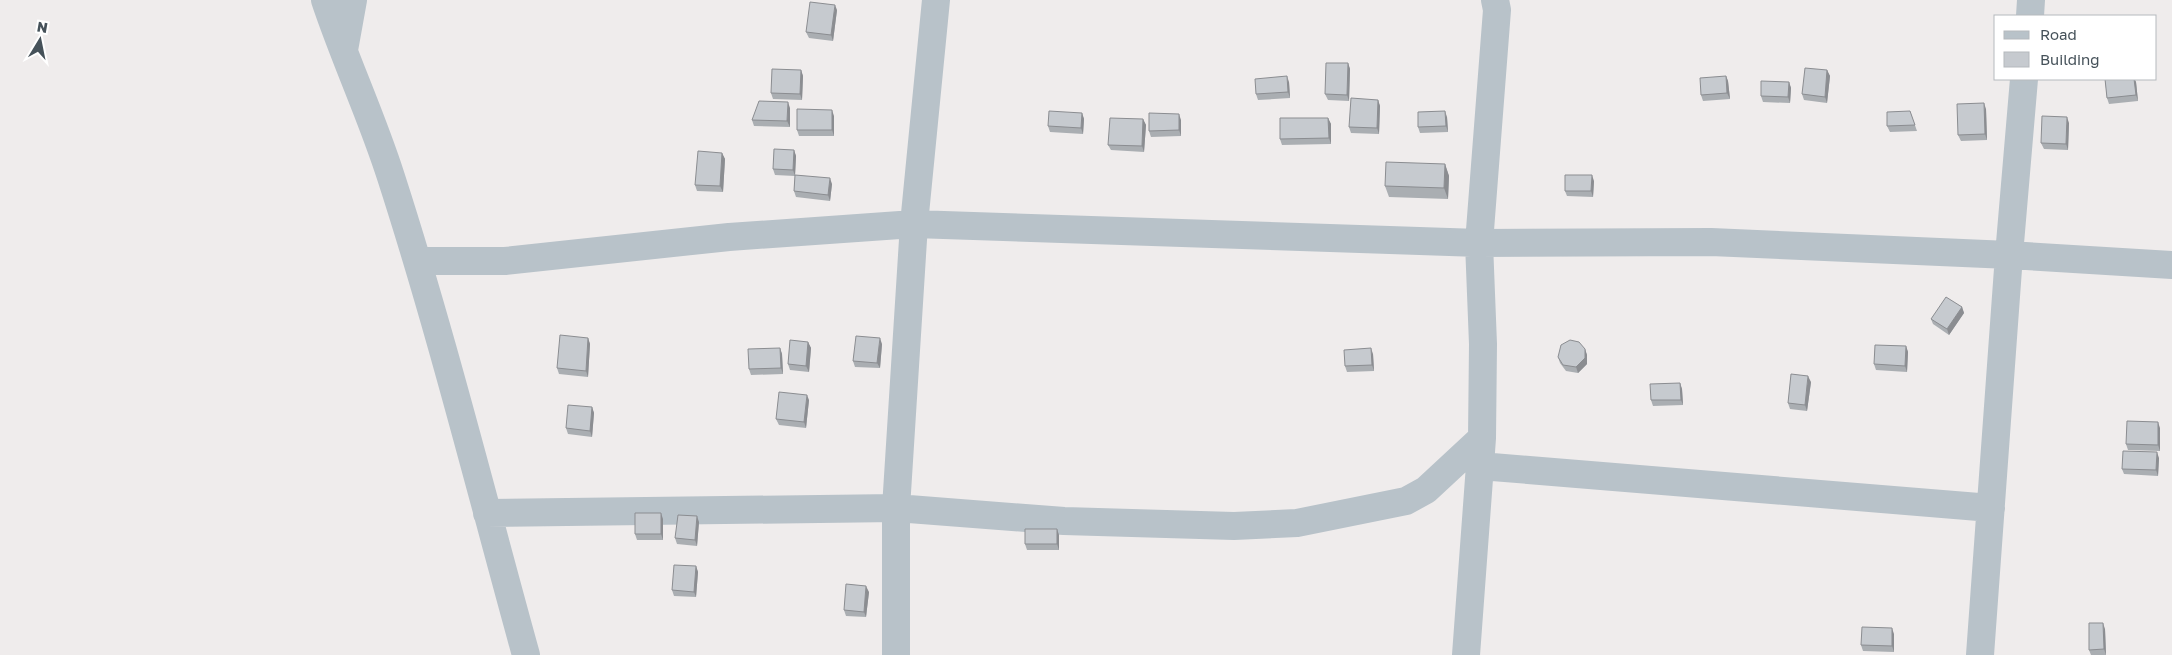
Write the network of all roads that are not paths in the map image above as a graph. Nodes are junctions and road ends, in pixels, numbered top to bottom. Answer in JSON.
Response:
{"nodes":[{"id":1,"x":325,"y":0,"type":"edge"},
{"id":2,"x":352,"y":0,"type":"edge"},
{"id":3,"x":936,"y":0,"type":"edge"},
{"id":4,"x":1495,"y":0,"type":"edge"},
{"id":5,"x":2031,"y":0,"type":"edge"},
{"id":6,"x":2030,"y":15,"type":"edge"},
{"id":7,"x":343,"y":54,"type":"junction"},
{"id":8,"x":2024,"y":80,"type":"edge"},
{"id":9,"x":914,"y":224,"type":"junction"},
{"id":10,"x":1479,"y":243,"type":"junction"},
{"id":11,"x":2009,"y":256,"type":"junction"},
{"id":12,"x":418,"y":261,"type":"junction"},
{"id":13,"x":2172,"y":265,"type":"edge"},
{"id":14,"x":1482,"y":438,"type":"junction"},
{"id":15,"x":1480,"y":466,"type":"junction"},
{"id":16,"x":896,"y":508,"type":"junction"},
{"id":17,"x":1991,"y":508,"type":"junction"},
{"id":18,"x":487,"y":513,"type":"junction"},
{"id":19,"x":526,"y":655,"type":"edge"},
{"id":20,"x":896,"y":655,"type":"edge"},
{"id":21,"x":1466,"y":655,"type":"edge"},
{"id":22,"x":1980,"y":655,"type":"edge"}],
"edges":[{"from":1,"to":7,"type":"street"},
{"from":2,"to":7,"type":"street"},
{"from":3,"to":9,"type":"street"},
{"from":4,"to":10,"type":"street"},
{"from":5,"to":6,"type":"street"},
{"from":7,"to":12,"type":"street"},
{"from":8,"to":11,"type":"street"},
{"from":9,"to":10,"type":"street"},
{"from":9,"to":12,"type":"street"},
{"from":9,"to":16,"type":"street"},
{"from":10,"to":11,"type":"street"},
{"from":10,"to":14,"type":"street"},
{"from":11,"to":13,"type":"street"},
{"from":11,"to":17,"type":"street"},
{"from":12,"to":18,"type":"street"},
{"from":14,"to":15,"type":"street"},
{"from":14,"to":16,"type":"street"},
{"from":15,"to":17,"type":"street"},
{"from":15,"to":21,"type":"street"},
{"from":16,"to":18,"type":"street"},
{"from":16,"to":20,"type":"street"},
{"from":17,"to":22,"type":"street"},
{"from":18,"to":19,"type":"street"}]}
